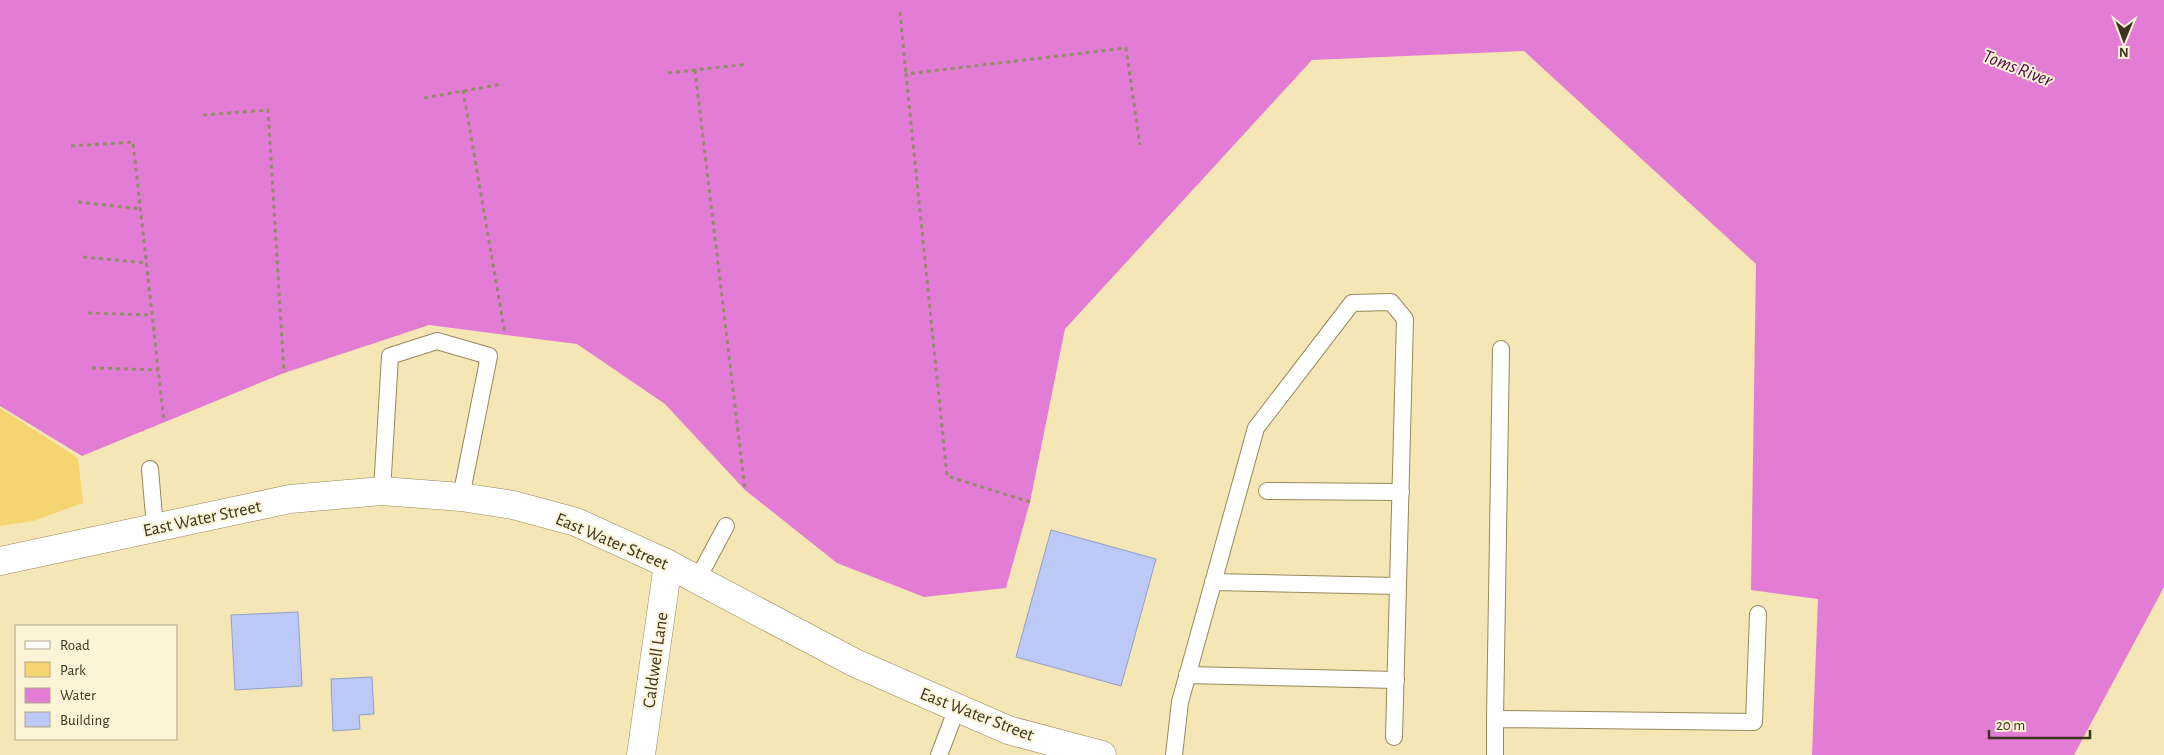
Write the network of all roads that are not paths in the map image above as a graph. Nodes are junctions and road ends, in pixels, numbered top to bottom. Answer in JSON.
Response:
{"nodes":[{"id":1,"x":1501,"y":349,"type":"dead end"},
{"id":2,"x":150,"y":469,"type":"dead end"},
{"id":3,"x":1267,"y":490,"type":"dead end"},
{"id":4,"x":382,"y":491,"type":"junction"},
{"id":5,"x":1401,"y":492,"type":"junction"},
{"id":6,"x":461,"y":497,"type":"junction"},
{"id":7,"x":726,"y":526,"type":"dead end"},
{"id":8,"x":155,"y":528,"type":"junction"},
{"id":9,"x":0,"y":561,"type":"edge"},
{"id":10,"x":668,"y":564,"type":"junction"},
{"id":11,"x":697,"y":580,"type":"junction"},
{"id":12,"x":1213,"y":582,"type":"junction"},
{"id":13,"x":1398,"y":586,"type":"junction"},
{"id":14,"x":1758,"y":614,"type":"dead end"},
{"id":15,"x":1187,"y":675,"type":"junction"},
{"id":16,"x":1396,"y":680,"type":"junction"},
{"id":17,"x":958,"y":708,"type":"junction"},
{"id":18,"x":1495,"y":719,"type":"junction"},
{"id":19,"x":1394,"y":737,"type":"dead end"},
{"id":20,"x":641,"y":755,"type":"edge"},
{"id":21,"x":939,"y":755,"type":"edge"},
{"id":22,"x":1102,"y":755,"type":"edge"},
{"id":23,"x":1174,"y":755,"type":"edge"},
{"id":24,"x":1495,"y":755,"type":"edge"}],
"edges":[{"from":1,"to":18,"type":"lane"},
{"from":2,"to":8,"type":"lane"},
{"from":3,"to":5,"type":"lane"},
{"from":4,"to":6,"type":"street","name":"East Water Street"},
{"from":4,"to":6,"type":"lane"},
{"from":4,"to":8,"type":"street","name":"East Water Street"},
{"from":5,"to":12,"type":"lane"},
{"from":5,"to":13,"type":"lane"},
{"from":6,"to":10,"type":"street","name":"East Water Street"},
{"from":7,"to":11,"type":"lane"},
{"from":8,"to":9,"type":"street","name":"East Water Street"},
{"from":10,"to":11,"type":"street","name":"East Water Street"},
{"from":10,"to":20,"type":"street","name":"Caldwell Lane"},
{"from":11,"to":17,"type":"street","name":"East Water Street"},
{"from":12,"to":13,"type":"lane"},
{"from":12,"to":15,"type":"lane"},
{"from":13,"to":16,"type":"lane"},
{"from":14,"to":18,"type":"lane"},
{"from":15,"to":16,"type":"lane"},
{"from":15,"to":23,"type":"lane"},
{"from":16,"to":19,"type":"lane"},
{"from":17,"to":21,"type":"lane"},
{"from":17,"to":22,"type":"street","name":"East Water Street"},
{"from":18,"to":24,"type":"lane"}]}
